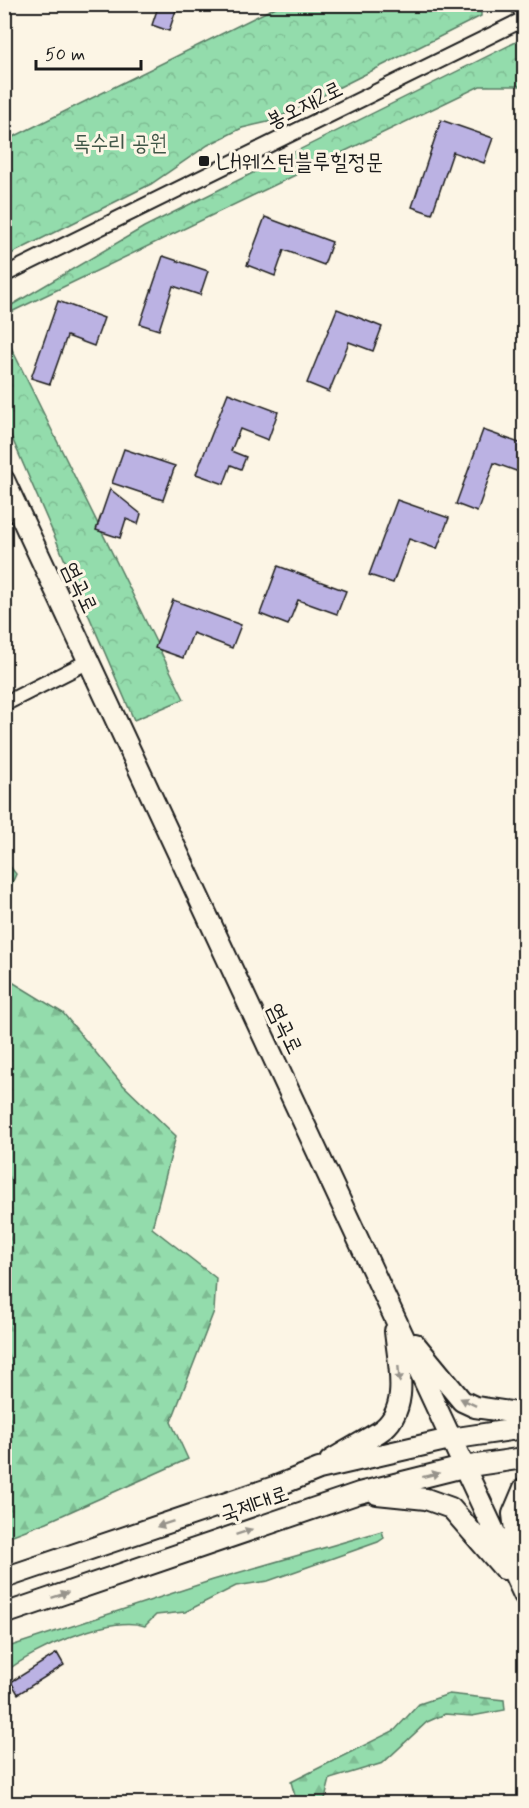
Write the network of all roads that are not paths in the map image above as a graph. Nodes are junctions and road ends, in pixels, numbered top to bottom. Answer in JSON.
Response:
{"nodes":[{"id":1,"x":518,"y":4,"type":"edge"},
{"id":2,"x":525,"y":18,"type":"edge"},
{"id":3,"x":4,"y":276,"type":"edge"},
{"id":4,"x":4,"y":480,"type":"edge"},
{"id":5,"x":89,"y":661,"type":"junction"},
{"id":6,"x":6,"y":701,"type":"edge"},
{"id":7,"x":393,"y":1316,"type":"junction"},
{"id":8,"x":525,"y":1414,"type":"edge"},
{"id":9,"x":525,"y":1428,"type":"edge"},
{"id":10,"x":450,"y":1439,"type":"junction"},
{"id":11,"x":525,"y":1458,"type":"edge"},
{"id":12,"x":463,"y":1467,"type":"junction"},
{"id":13,"x":319,"y":1469,"type":"junction"},
{"id":14,"x":525,"y":1488,"type":"edge"},
{"id":15,"x":359,"y":1493,"type":"junction"},
{"id":16,"x":4,"y":1578,"type":"edge"},
{"id":17,"x":523,"y":1593,"type":"edge"},
{"id":18,"x":4,"y":1614,"type":"edge"}],
"edges":[{"from":1,"to":2,"type":"street"},
{"from":2,"to":3,"type":"street","name":"봉오재2로"},
{"from":4,"to":5,"type":"main road","name":"염곡로"},
{"from":5,"to":6,"type":"street"},
{"from":5,"to":7,"type":"main road","name":"염곡로"},
{"from":8,"to":7,"type":"main road","one_way":true},
{"from":7,"to":10,"type":"main road","name":"염곡로"},
{"from":7,"to":13,"type":"main road","one_way":true},
{"from":9,"to":10,"type":"main road","name":"국제대로"},
{"from":10,"to":12,"type":"main road","name":"염곡로"},
{"from":10,"to":13,"type":"main road","name":"국제대로"},
{"from":11,"to":12,"type":"main road","name":"국제대로"},
{"from":15,"to":12,"type":"main road","name":"국제대로","one_way":true},
{"from":12,"to":17,"type":"main road","name":"염곡로"},
{"from":13,"to":16,"type":"main road","name":"국제대로","one_way":true},
{"from":14,"to":17,"type":"main road"},
{"from":15,"to":17,"type":"main road"},
{"from":18,"to":15,"type":"main road","name":"국제대로","one_way":true}]}
